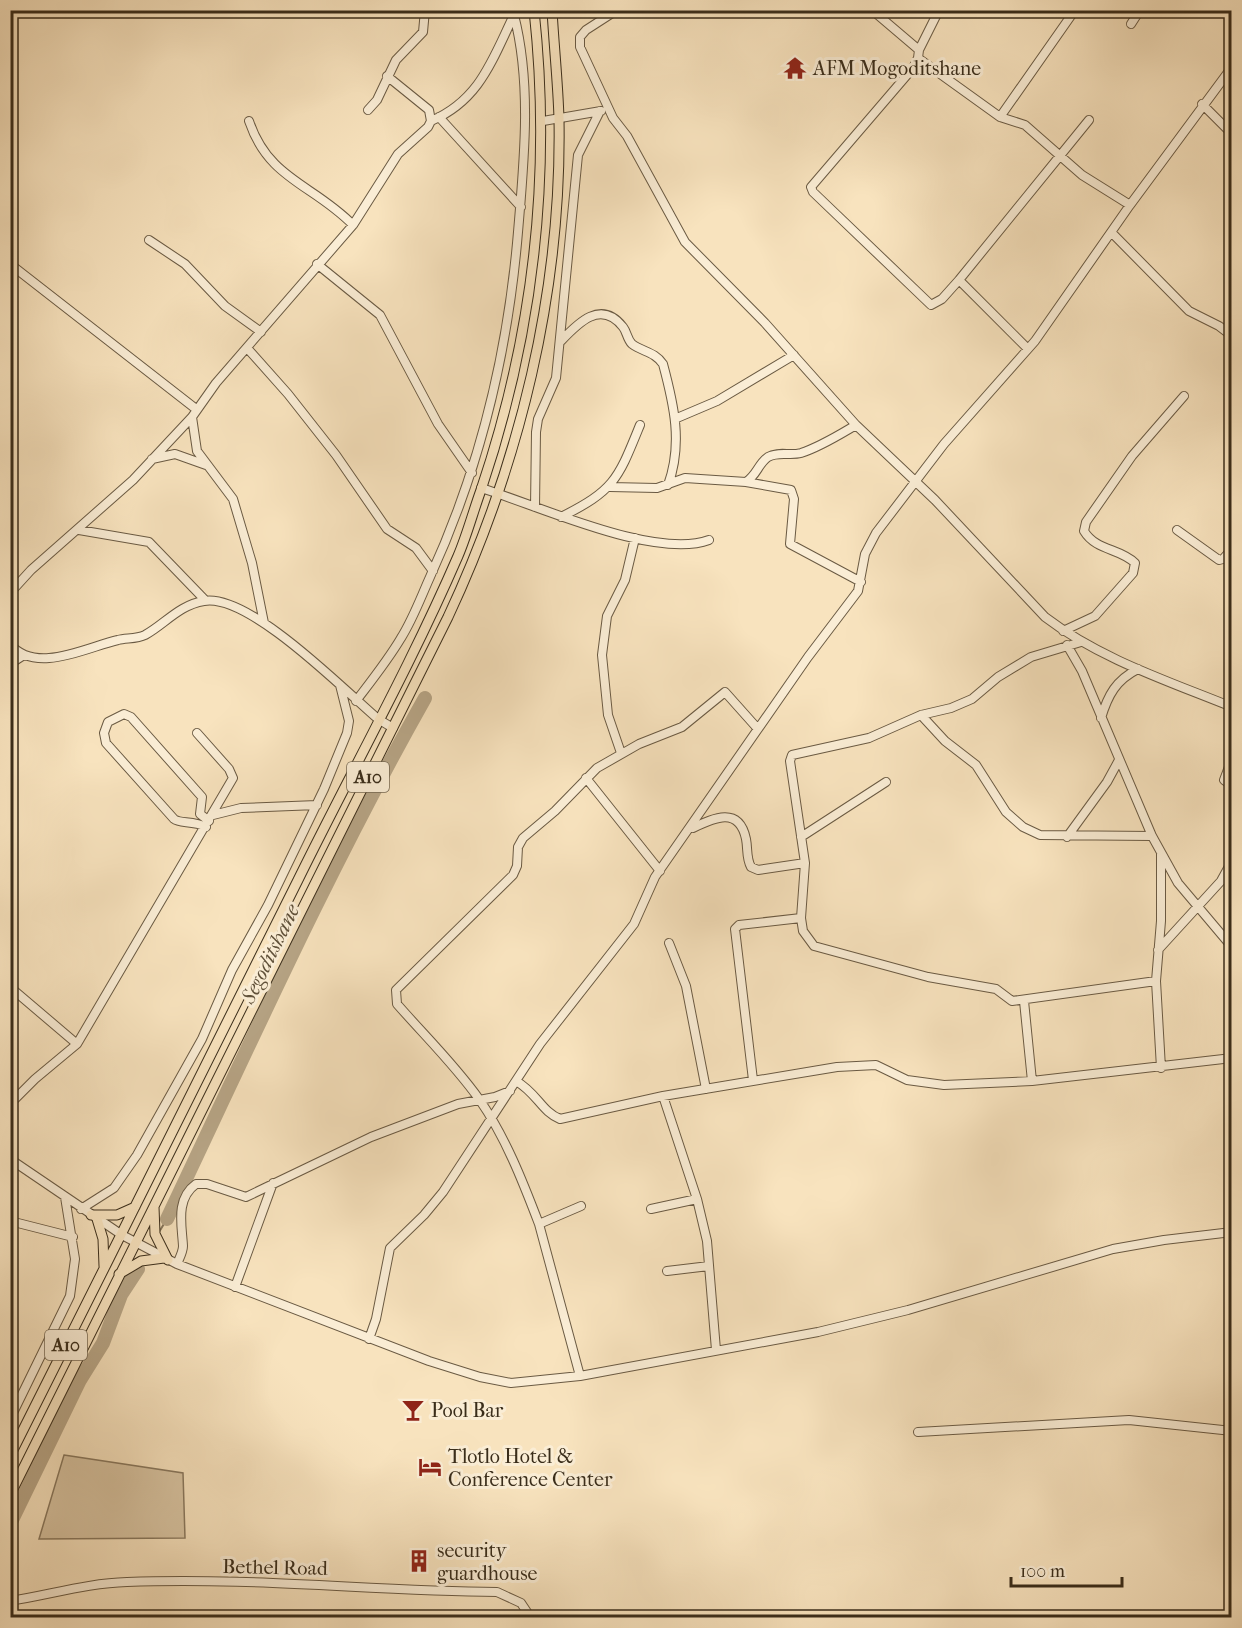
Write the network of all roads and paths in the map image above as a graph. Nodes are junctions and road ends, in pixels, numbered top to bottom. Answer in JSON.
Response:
{"nodes":[{"id":1,"x":425,"y":10,"type":"edge"},
{"id":2,"x":534,"y":10,"type":"edge"},
{"id":3,"x":552,"y":10,"type":"edge"},
{"id":4,"x":617,"y":10,"type":"edge"},
{"id":5,"x":872,"y":10,"type":"edge"},
{"id":6,"x":939,"y":10,"type":"edge"},
{"id":7,"x":1075,"y":10,"type":"edge"},
{"id":8,"x":1140,"y":10,"type":"edge"},
{"id":9,"x":514,"y":13,"type":"edge"},
{"id":10,"x":1131,"y":24,"type":"dead end"},
{"id":11,"x":919,"y":54,"type":"junction"},
{"id":12,"x":1232,"y":67,"type":"edge"},
{"id":13,"x":387,"y":76,"type":"junction"},
{"id":14,"x":1202,"y":104,"type":"junction"},
{"id":15,"x":369,"y":110,"type":"dead end"},
{"id":16,"x":609,"y":110,"type":"junction"},
{"id":17,"x":600,"y":111,"type":"junction"},
{"id":18,"x":439,"y":117,"type":"junction"},
{"id":19,"x":1000,"y":117,"type":"junction"},
{"id":20,"x":559,"y":119,"type":"junction"},
{"id":21,"x":1089,"y":120,"type":"dead end"},
{"id":22,"x":249,"y":121,"type":"dead end"},
{"id":23,"x":431,"y":121,"type":"junction"},
{"id":24,"x":543,"y":121,"type":"junction"},
{"id":25,"x":1232,"y":134,"type":"edge"},
{"id":26,"x":1060,"y":157,"type":"junction"},
{"id":27,"x":1130,"y":205,"type":"junction"},
{"id":28,"x":521,"y":207,"type":"junction"},
{"id":29,"x":353,"y":225,"type":"junction"},
{"id":30,"x":1112,"y":233,"type":"junction"},
{"id":31,"x":149,"y":240,"type":"dead end"},
{"id":32,"x":10,"y":264,"type":"edge"},
{"id":33,"x":317,"y":264,"type":"junction"},
{"id":34,"x":959,"y":280,"type":"junction"},
{"id":35,"x":261,"y":332,"type":"junction"},
{"id":36,"x":1232,"y":336,"type":"edge"},
{"id":37,"x":561,"y":341,"type":"junction"},
{"id":38,"x":247,"y":348,"type":"junction"},
{"id":39,"x":1028,"y":349,"type":"junction"},
{"id":40,"x":794,"y":356,"type":"junction"},
{"id":41,"x":1184,"y":396,"type":"dead end"},
{"id":42,"x":194,"y":413,"type":"junction"},
{"id":43,"x":677,"y":418,"type":"junction"},
{"id":44,"x":640,"y":424,"type":"dead end"},
{"id":45,"x":856,"y":425,"type":"junction"},
{"id":46,"x":151,"y":460,"type":"junction"},
{"id":47,"x":207,"y":466,"type":"junction"},
{"id":48,"x":472,"y":473,"type":"junction"},
{"id":49,"x":746,"y":482,"type":"junction"},
{"id":50,"x":916,"y":482,"type":"junction"},
{"id":51,"x":668,"y":484,"type":"junction"},
{"id":52,"x":610,"y":487,"type":"junction"},
{"id":53,"x":482,"y":488,"type":"junction"},
{"id":54,"x":498,"y":493,"type":"junction"},
{"id":55,"x":535,"y":507,"type":"junction"},
{"id":56,"x":561,"y":517,"type":"junction"},
{"id":57,"x":79,"y":530,"type":"junction"},
{"id":58,"x":1177,"y":530,"type":"dead end"},
{"id":59,"x":636,"y":538,"type":"junction"},
{"id":60,"x":709,"y":540,"type":"dead end"},
{"id":61,"x":1232,"y":549,"type":"edge"},
{"id":62,"x":433,"y":571,"type":"junction"},
{"id":63,"x":861,"y":582,"type":"junction"},
{"id":64,"x":10,"y":593,"type":"edge"},
{"id":65,"x":205,"y":600,"type":"junction"},
{"id":66,"x":264,"y":623,"type":"junction"},
{"id":67,"x":1063,"y":632,"type":"junction"},
{"id":68,"x":1081,"y":642,"type":"junction"},
{"id":69,"x":10,"y":644,"type":"edge"},
{"id":70,"x":1066,"y":645,"type":"junction"},
{"id":71,"x":24,"y":655,"type":"junction"},
{"id":72,"x":10,"y":664,"type":"edge"},
{"id":73,"x":404,"y":666,"type":"junction"},
{"id":74,"x":1138,"y":669,"type":"junction"},
{"id":75,"x":419,"y":674,"type":"junction"},
{"id":76,"x":340,"y":685,"type":"junction"},
{"id":77,"x":357,"y":701,"type":"junction"},
{"id":78,"x":1232,"y":708,"type":"edge"},
{"id":79,"x":921,"y":716,"type":"junction"},
{"id":80,"x":1101,"y":718,"type":"junction"},
{"id":81,"x":378,"y":719,"type":"junction"},
{"id":82,"x":393,"y":728,"type":"junction"},
{"id":83,"x":758,"y":729,"type":"junction"},
{"id":84,"x":197,"y":732,"type":"dead end"},
{"id":85,"x":621,"y":753,"type":"junction"},
{"id":86,"x":1232,"y":759,"type":"edge"},
{"id":87,"x":1119,"y":760,"type":"junction"},
{"id":88,"x":586,"y":778,"type":"junction"},
{"id":89,"x":886,"y":782,"type":"dead end"},
{"id":90,"x":1232,"y":786,"type":"edge"},
{"id":91,"x":317,"y":805,"type":"junction"},
{"id":92,"x":209,"y":821,"type":"junction"},
{"id":93,"x":691,"y":828,"type":"junction"},
{"id":94,"x":1152,"y":836,"type":"junction"},
{"id":95,"x":801,"y":837,"type":"junction"},
{"id":96,"x":1067,"y":837,"type":"junction"},
{"id":97,"x":1161,"y":851,"type":"junction"},
{"id":98,"x":1232,"y":861,"type":"edge"},
{"id":99,"x":805,"y":863,"type":"junction"},
{"id":100,"x":660,"y":871,"type":"junction"},
{"id":101,"x":1197,"y":908,"type":"junction"},
{"id":102,"x":801,"y":918,"type":"junction"},
{"id":103,"x":669,"y":943,"type":"dead end"},
{"id":104,"x":1232,"y":947,"type":"edge"},
{"id":105,"x":1158,"y":950,"type":"junction"},
{"id":106,"x":1156,"y":981,"type":"junction"},
{"id":107,"x":10,"y":987,"type":"edge"},
{"id":108,"x":1024,"y":1001,"type":"junction"},
{"id":109,"x":77,"y":1044,"type":"junction"},
{"id":110,"x":1232,"y":1058,"type":"edge"},
{"id":111,"x":1161,"y":1068,"type":"junction"},
{"id":112,"x":753,"y":1080,"type":"junction"},
{"id":113,"x":516,"y":1081,"type":"junction"},
{"id":114,"x":1032,"y":1081,"type":"junction"},
{"id":115,"x":706,"y":1089,"type":"junction"},
{"id":116,"x":510,"y":1091,"type":"junction"},
{"id":117,"x":663,"y":1096,"type":"junction"},
{"id":118,"x":479,"y":1100,"type":"junction"},
{"id":119,"x":10,"y":1104,"type":"edge"},
{"id":120,"x":491,"y":1119,"type":"junction"},
{"id":121,"x":10,"y":1159,"type":"edge"},
{"id":122,"x":273,"y":1183,"type":"junction"},
{"id":123,"x":66,"y":1197,"type":"junction"},
{"id":124,"x":697,"y":1199,"type":"junction"},
{"id":125,"x":153,"y":1205,"type":"junction"},
{"id":126,"x":581,"y":1206,"type":"dead end"},
{"id":127,"x":136,"y":1207,"type":"junction"},
{"id":128,"x":81,"y":1209,"type":"junction"},
{"id":129,"x":651,"y":1209,"type":"dead end"},
{"id":130,"x":94,"y":1217,"type":"junction"},
{"id":131,"x":10,"y":1221,"type":"edge"},
{"id":132,"x":539,"y":1224,"type":"junction"},
{"id":133,"x":1232,"y":1232,"type":"edge"},
{"id":134,"x":122,"y":1235,"type":"junction"},
{"id":135,"x":73,"y":1237,"type":"junction"},
{"id":136,"x":134,"y":1243,"type":"junction"},
{"id":137,"x":170,"y":1261,"type":"junction"},
{"id":138,"x":709,"y":1266,"type":"junction"},
{"id":139,"x":104,"y":1269,"type":"junction"},
{"id":140,"x":667,"y":1271,"type":"dead end"},
{"id":141,"x":119,"y":1274,"type":"junction"},
{"id":142,"x":235,"y":1287,"type":"junction"},
{"id":143,"x":369,"y":1339,"type":"junction"},
{"id":144,"x":716,"y":1350,"type":"junction"},
{"id":145,"x":580,"y":1376,"type":"junction"},
{"id":146,"x":10,"y":1419,"type":"edge"},
{"id":147,"x":1232,"y":1431,"type":"edge"},
{"id":148,"x":918,"y":1432,"type":"dead end"},
{"id":149,"x":10,"y":1456,"type":"edge"},
{"id":150,"x":10,"y":1495,"type":"edge"},
{"id":151,"x":10,"y":1601,"type":"edge"},
{"id":152,"x":531,"y":1617,"type":"edge"}],
"edges":[{"from":1,"to":13,"type":"street"},
{"from":2,"to":24,"type":"main road","number":"A10"},
{"from":3,"to":20,"type":"main road","number":"A10"},
{"from":4,"to":16,"type":"street"},
{"from":5,"to":11,"type":"street"},
{"from":6,"to":11,"type":"street"},
{"from":7,"to":19,"type":"street"},
{"from":8,"to":10,"type":"street"},
{"from":9,"to":18,"type":"street"},
{"from":9,"to":28,"type":"street"},
{"from":11,"to":19,"type":"street"},
{"from":11,"to":34,"type":"street"},
{"from":12,"to":14,"type":"street"},
{"from":13,"to":15,"type":"street"},
{"from":13,"to":23,"type":"street"},
{"from":14,"to":25,"type":"street"},
{"from":14,"to":27,"type":"street"},
{"from":16,"to":17,"type":"street"},
{"from":16,"to":40,"type":"street"},
{"from":17,"to":20,"type":"street"},
{"from":17,"to":37,"type":"street"},
{"from":18,"to":23,"type":"street"},
{"from":18,"to":28,"type":"street"},
{"from":19,"to":26,"type":"street"},
{"from":20,"to":24,"type":"street"},
{"from":20,"to":54,"type":"main road","number":"A10"},
{"from":21,"to":26,"type":"street"},
{"from":22,"to":29,"type":"street"},
{"from":23,"to":29,"type":"street"},
{"from":24,"to":53,"type":"main road","number":"A10"},
{"from":26,"to":27,"type":"street"},
{"from":26,"to":34,"type":"street"},
{"from":27,"to":30,"type":"street"},
{"from":28,"to":48,"type":"street"},
{"from":29,"to":33,"type":"street"},
{"from":30,"to":36,"type":"street"},
{"from":30,"to":39,"type":"street"},
{"from":31,"to":35,"type":"street"},
{"from":32,"to":42,"type":"street"},
{"from":33,"to":35,"type":"street"},
{"from":33,"to":48,"type":"street"},
{"from":34,"to":39,"type":"street"},
{"from":35,"to":38,"type":"street"},
{"from":37,"to":43,"type":"street"},
{"from":37,"to":55,"type":"street"},
{"from":38,"to":42,"type":"street"},
{"from":38,"to":62,"type":"street"},
{"from":39,"to":50,"type":"street"},
{"from":40,"to":43,"type":"street"},
{"from":40,"to":45,"type":"street"},
{"from":41,"to":67,"type":"street"},
{"from":42,"to":46,"type":"street"},
{"from":42,"to":47,"type":"street"},
{"from":43,"to":51,"type":"street"},
{"from":44,"to":52,"type":"street"},
{"from":45,"to":49,"type":"street"},
{"from":45,"to":50,"type":"street"},
{"from":46,"to":47,"type":"street"},
{"from":46,"to":57,"type":"street"},
{"from":47,"to":66,"type":"street"},
{"from":48,"to":62,"type":"street"},
{"from":49,"to":51,"type":"street"},
{"from":49,"to":63,"type":"street"},
{"from":50,"to":63,"type":"street"},
{"from":50,"to":67,"type":"street"},
{"from":51,"to":52,"type":"street"},
{"from":52,"to":56,"type":"street"},
{"from":53,"to":54,"type":"street"},
{"from":53,"to":73,"type":"main road","number":"A10"},
{"from":54,"to":55,"type":"street"},
{"from":54,"to":75,"type":"main road","number":"A10"},
{"from":55,"to":56,"type":"street"},
{"from":56,"to":59,"type":"street"},
{"from":57,"to":64,"type":"street"},
{"from":57,"to":65,"type":"street"},
{"from":58,"to":61,"type":"street"},
{"from":59,"to":60,"type":"street"},
{"from":59,"to":85,"type":"street"},
{"from":62,"to":77,"type":"street"},
{"from":63,"to":83,"type":"street"},
{"from":65,"to":66,"type":"street"},
{"from":65,"to":71,"type":"street"},
{"from":66,"to":76,"type":"street"},
{"from":67,"to":68,"type":"street"},
{"from":68,"to":70,"type":"street"},
{"from":68,"to":74,"type":"street"},
{"from":69,"to":71,"type":"street"},
{"from":70,"to":79,"type":"street"},
{"from":70,"to":80,"type":"street"},
{"from":71,"to":72,"type":"street"},
{"from":73,"to":75,"type":"main road"},
{"from":73,"to":81,"type":"main road","number":"A10"},
{"from":74,"to":78,"type":"street"},
{"from":74,"to":80,"type":"street"},
{"from":75,"to":82,"type":"main road","number":"A10"},
{"from":76,"to":77,"type":"street"},
{"from":76,"to":91,"type":"street"},
{"from":77,"to":81,"type":"street"},
{"from":79,"to":95,"type":"street"},
{"from":79,"to":96,"type":"street"},
{"from":80,"to":87,"type":"street"},
{"from":81,"to":82,"type":"street"},
{"from":81,"to":127,"type":"main road","number":"A10"},
{"from":82,"to":125,"type":"main road","number":"A10"},
{"from":83,"to":85,"type":"street"},
{"from":83,"to":93,"type":"street"},
{"from":84,"to":92,"type":"street"},
{"from":85,"to":88,"type":"street"},
{"from":86,"to":90,"type":"street"},
{"from":87,"to":94,"type":"street"},
{"from":87,"to":96,"type":"street"},
{"from":88,"to":100,"type":"street"},
{"from":88,"to":118,"type":"street"},
{"from":89,"to":95,"type":"street"},
{"from":91,"to":92,"type":"street"},
{"from":91,"to":128,"type":"street"},
{"from":92,"to":92,"type":"street"},
{"from":92,"to":109,"type":"street"},
{"from":93,"to":99,"type":"street"},
{"from":93,"to":100,"type":"street"},
{"from":94,"to":96,"type":"street"},
{"from":94,"to":97,"type":"street"},
{"from":95,"to":99,"type":"street"},
{"from":97,"to":101,"type":"street"},
{"from":97,"to":105,"type":"street"},
{"from":98,"to":101,"type":"street"},
{"from":99,"to":102,"type":"street"},
{"from":100,"to":113,"type":"street"},
{"from":101,"to":104,"type":"street"},
{"from":101,"to":105,"type":"street"},
{"from":102,"to":108,"type":"street"},
{"from":102,"to":112,"type":"street"},
{"from":103,"to":115,"type":"street"},
{"from":105,"to":106,"type":"street"},
{"from":106,"to":108,"type":"street"},
{"from":106,"to":111,"type":"street"},
{"from":107,"to":109,"type":"street"},
{"from":108,"to":114,"type":"street"},
{"from":109,"to":119,"type":"street"},
{"from":110,"to":111,"type":"street"},
{"from":111,"to":114,"type":"street"},
{"from":112,"to":114,"type":"street"},
{"from":112,"to":115,"type":"street"},
{"from":113,"to":116,"type":"street"},
{"from":113,"to":117,"type":"street"},
{"from":115,"to":117,"type":"street"},
{"from":116,"to":118,"type":"street"},
{"from":116,"to":120,"type":"street"},
{"from":117,"to":124,"type":"street"},
{"from":118,"to":120,"type":"street"},
{"from":118,"to":122,"type":"street"},
{"from":120,"to":132,"type":"street"},
{"from":120,"to":143,"type":"street"},
{"from":121,"to":123,"type":"street"},
{"from":122,"to":137,"type":"street"},
{"from":122,"to":142,"type":"street"},
{"from":123,"to":128,"type":"street"},
{"from":123,"to":135,"type":"street"},
{"from":124,"to":129,"type":"street"},
{"from":124,"to":138,"type":"street"},
{"from":125,"to":136,"type":"main road","number":"A10"},
{"from":125,"to":137,"type":"main road"},
{"from":126,"to":132,"type":"street"},
{"from":127,"to":130,"type":"main road"},
{"from":127,"to":134,"type":"main road","number":"A10"},
{"from":128,"to":130,"type":"street"},
{"from":130,"to":134,"type":"street"},
{"from":130,"to":139,"type":"main road"},
{"from":131,"to":135,"type":"street"},
{"from":132,"to":145,"type":"street"},
{"from":133,"to":144,"type":"street"},
{"from":134,"to":136,"type":"street"},
{"from":134,"to":139,"type":"main road","number":"A10"},
{"from":135,"to":146,"type":"street"},
{"from":136,"to":137,"type":"street"},
{"from":136,"to":141,"type":"main road","number":"A10"},
{"from":137,"to":141,"type":"main road"},
{"from":137,"to":142,"type":"street"},
{"from":138,"to":140,"type":"street"},
{"from":138,"to":144,"type":"street"},
{"from":139,"to":149,"type":"main road","number":"A10"},
{"from":141,"to":150,"type":"main road","number":"A10"},
{"from":142,"to":143,"type":"street"},
{"from":143,"to":145,"type":"street"},
{"from":144,"to":145,"type":"street"},
{"from":147,"to":148,"type":"street"},
{"from":151,"to":152,"type":"street","name":"Bethel Road"}]}
